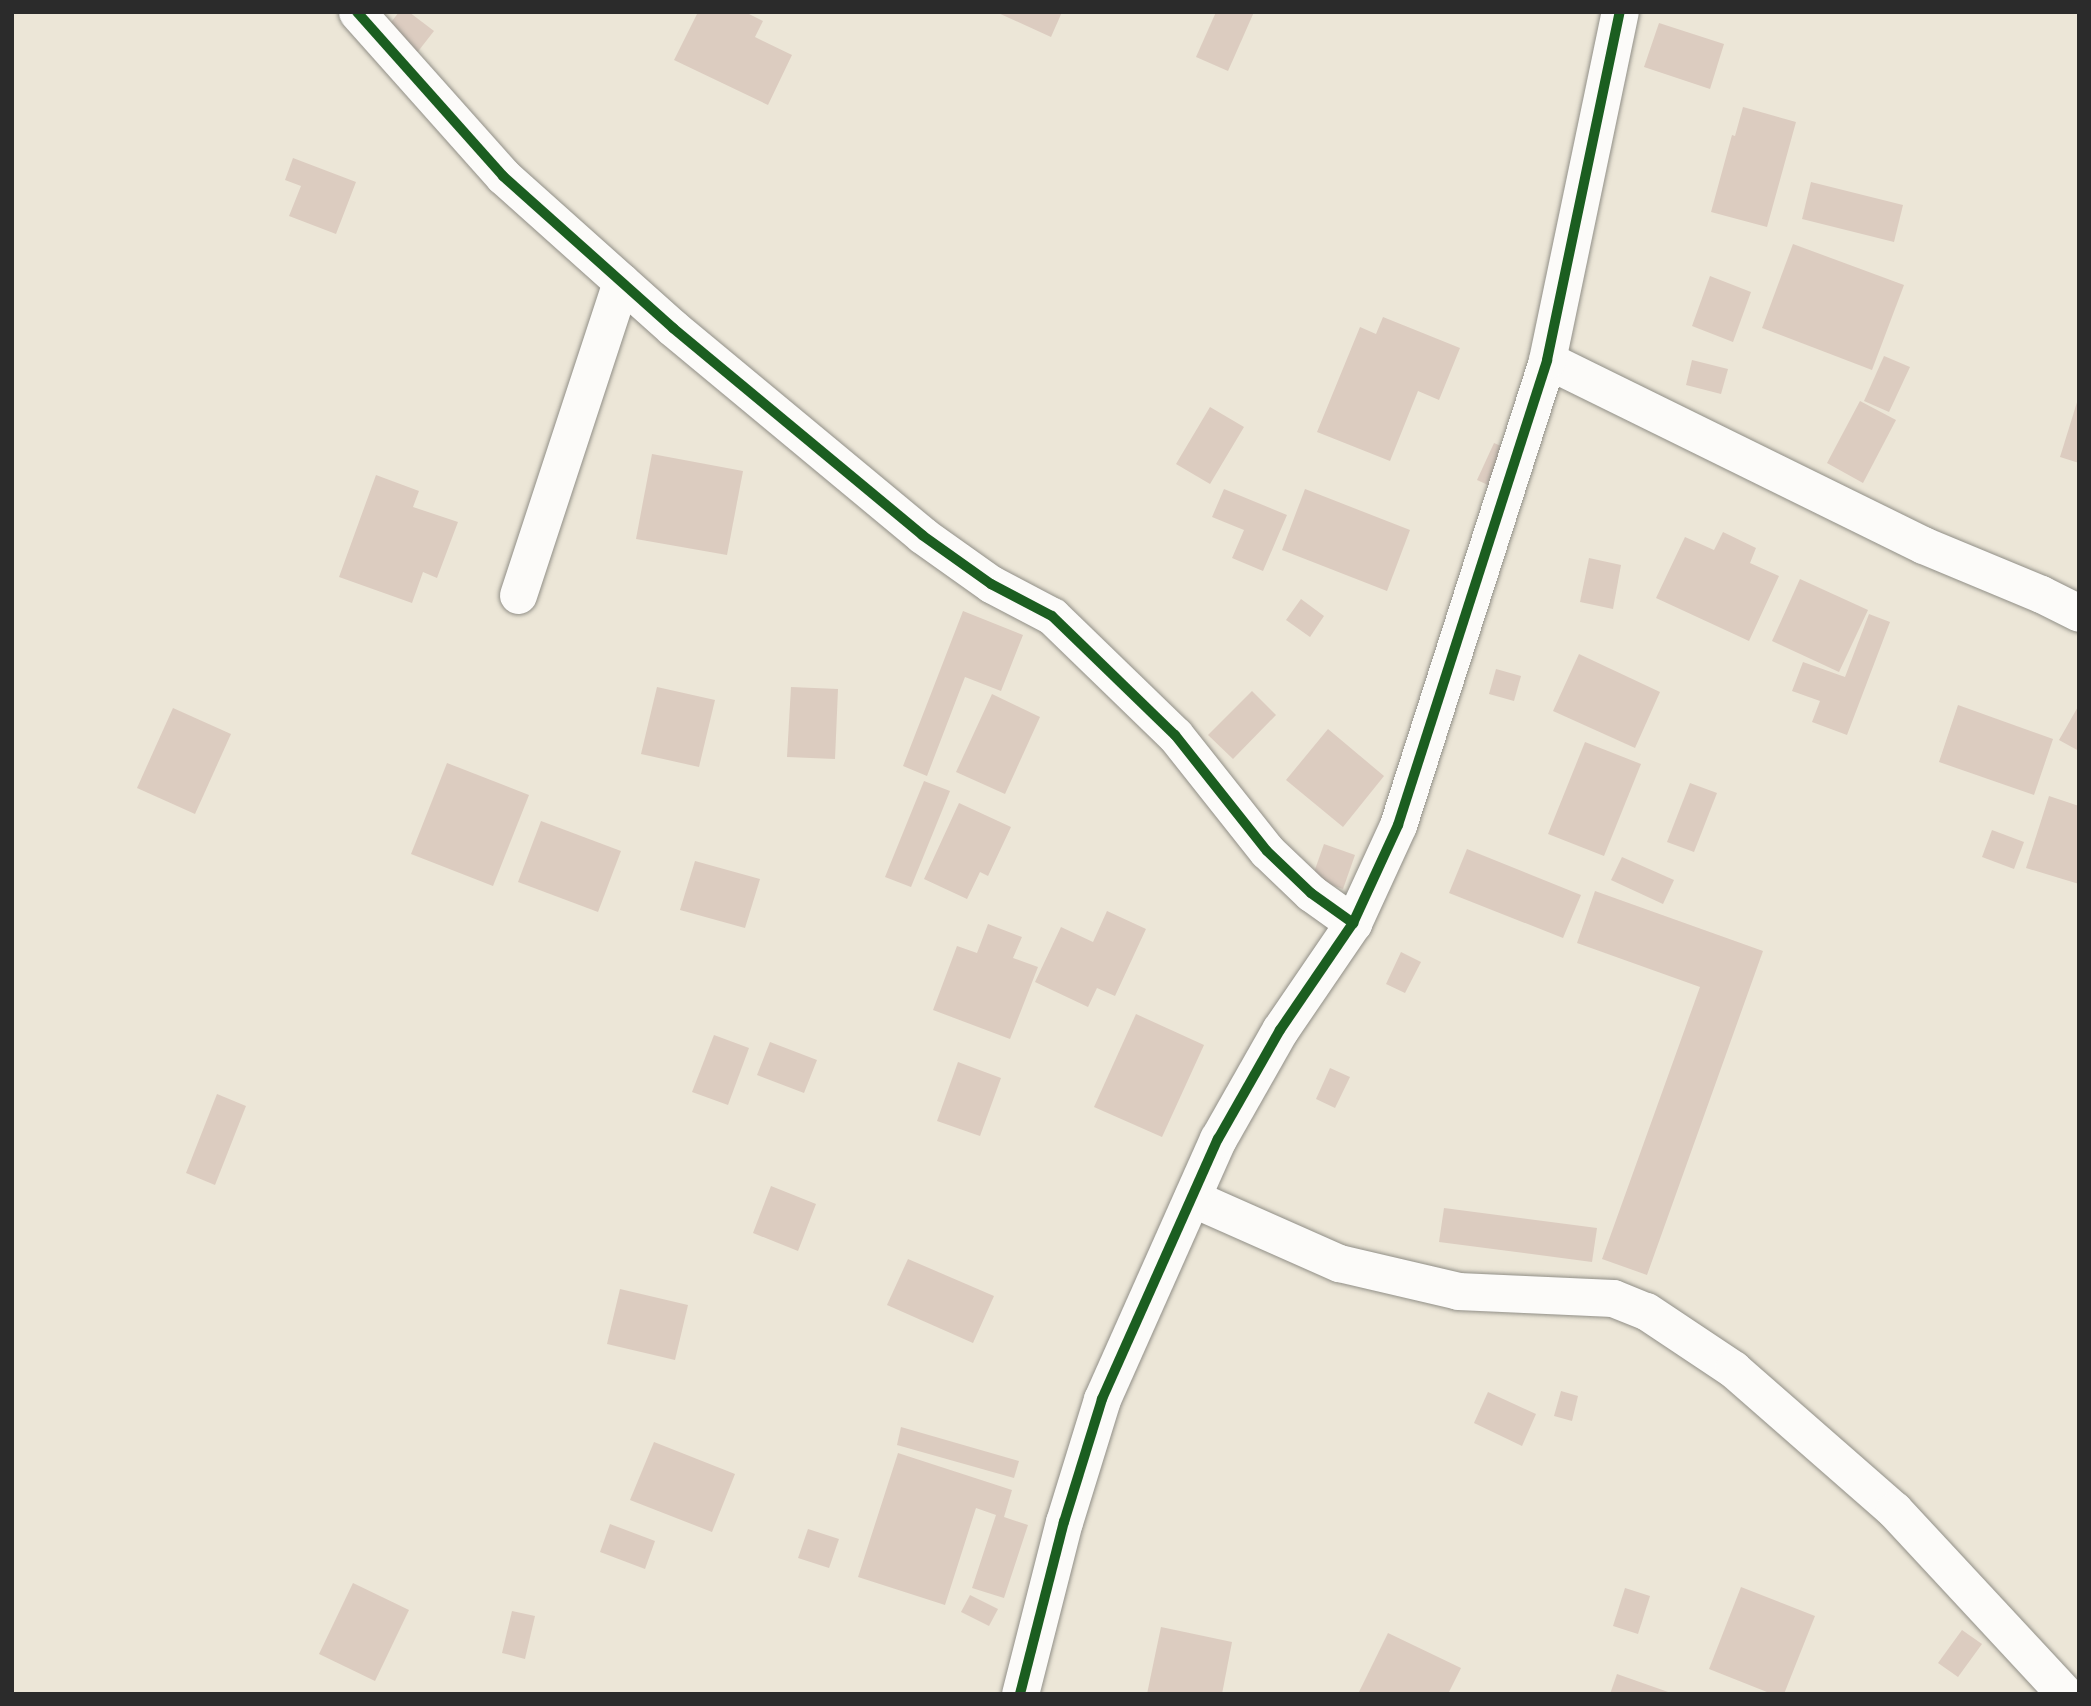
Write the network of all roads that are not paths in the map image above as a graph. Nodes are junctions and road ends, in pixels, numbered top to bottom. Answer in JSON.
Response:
{"nodes":[{"id":1,"x":357,"y":12,"type":"edge"},
{"id":2,"x":1620,"y":12,"type":"edge"},
{"id":3,"x":621,"y":282,"type":"junction"},
{"id":4,"x":1547,"y":360,"type":"junction"},
{"id":5,"x":518,"y":595,"type":"dead end"},
{"id":6,"x":2079,"y":613,"type":"edge"},
{"id":7,"x":1311,"y":893,"type":"junction"},
{"id":8,"x":1353,"y":923,"type":"junction"},
{"id":9,"x":1322,"y":969,"type":"junction"},
{"id":10,"x":1192,"y":1198,"type":"junction"},
{"id":11,"x":1020,"y":1694,"type":"edge"},
{"id":12,"x":2065,"y":1694,"type":"edge"}],
"edges":[{"from":1,"to":3,"type":"street"},
{"from":2,"to":4,"type":"street"},
{"from":3,"to":5,"type":"street"},
{"from":3,"to":7,"type":"street"},
{"from":4,"to":6,"type":"street"},
{"from":4,"to":8,"type":"street"},
{"from":7,"to":8,"type":"street"},
{"from":7,"to":9,"type":"street"},
{"from":8,"to":9,"type":"street"},
{"from":9,"to":10,"type":"street"},
{"from":10,"to":11,"type":"street"},
{"from":10,"to":12,"type":"street"}]}
